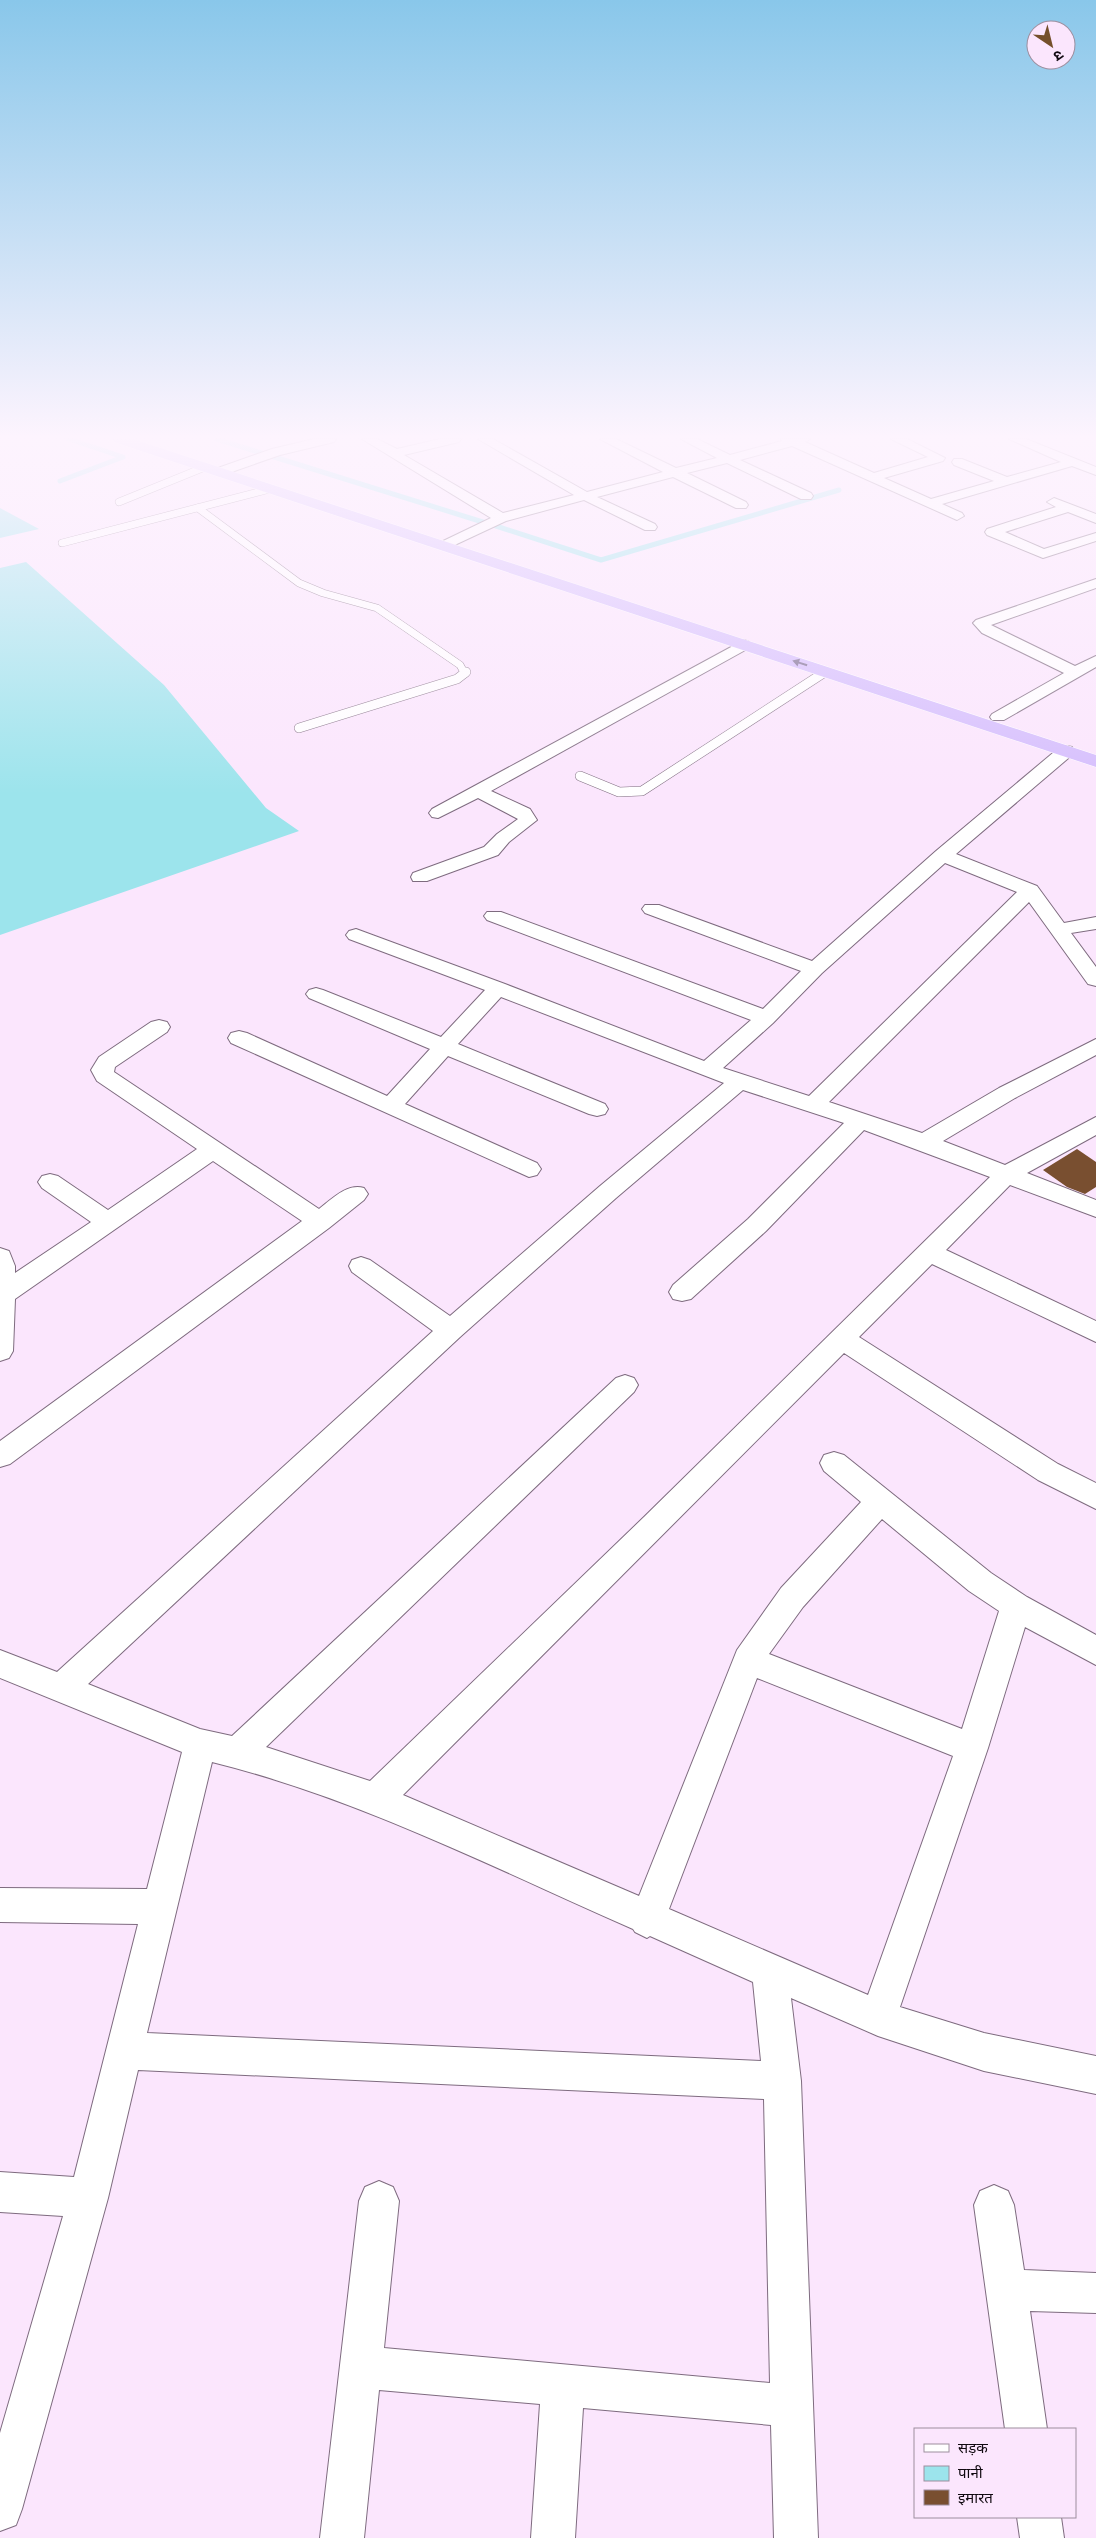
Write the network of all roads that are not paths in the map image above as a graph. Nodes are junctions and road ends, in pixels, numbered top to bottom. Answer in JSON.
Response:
{"nodes":[{"id":1,"x":265,"y":557,"type":"edge"},
{"id":2,"x":496,"y":557,"type":"edge"},
{"id":3,"x":496,"y":557,"type":"edge"},
{"id":4,"x":1096,"y":583,"type":"edge"},
{"id":5,"x":757,"y":645,"type":"junction"},
{"id":6,"x":1096,"y":661,"type":"edge"},
{"id":7,"x":826,"y":672,"type":"junction"},
{"id":8,"x":1077,"y":673,"type":"junction"},
{"id":9,"x":998,"y":717,"type":"junction"},
{"id":10,"x":299,"y":728,"type":"dead end"},
{"id":11,"x":1096,"y":750,"type":"edge"},
{"id":12,"x":1066,"y":751,"type":"junction"},
{"id":13,"x":1096,"y":761,"type":"edge"},
{"id":14,"x":580,"y":776,"type":"dead end"},
{"id":15,"x":477,"y":791,"type":"junction"},
{"id":16,"x":438,"y":813,"type":"dead end"},
{"id":17,"x":943,"y":856,"type":"junction"},
{"id":18,"x":420,"y":877,"type":"dead end"},
{"id":19,"x":1030,"y":890,"type":"junction"},
{"id":20,"x":652,"y":909,"type":"dead end"},
{"id":21,"x":494,"y":916,"type":"dead end"},
{"id":22,"x":1096,"y":923,"type":"edge"},
{"id":23,"x":1057,"y":930,"type":"junction"},
{"id":24,"x":356,"y":935,"type":"dead end"},
{"id":25,"x":815,"y":969,"type":"junction"},
{"id":26,"x":1095,"y":980,"type":"edge"},
{"id":27,"x":498,"y":988,"type":"junction"},
{"id":28,"x":316,"y":994,"type":"dead end"},
{"id":29,"x":766,"y":1018,"type":"junction"},
{"id":30,"x":159,"y":1027,"type":"dead end"},
{"id":31,"x":239,"y":1038,"type":"dead end"},
{"id":32,"x":1096,"y":1046,"type":"edge"},
{"id":33,"x":444,"y":1048,"type":"junction"},
{"id":34,"x":707,"y":1070,"type":"junction"},
{"id":35,"x":740,"y":1081,"type":"junction"},
{"id":36,"x":813,"y":1105,"type":"junction"},
{"id":37,"x":390,"y":1106,"type":"junction"},
{"id":38,"x":597,"y":1109,"type":"dead end"},
{"id":39,"x":860,"y":1121,"type":"junction"},
{"id":40,"x":1096,"y":1125,"type":"edge"},
{"id":41,"x":924,"y":1142,"type":"junction"},
{"id":42,"x":212,"y":1150,"type":"junction"},
{"id":43,"x":529,"y":1169,"type":"dead end"},
{"id":44,"x":1008,"y":1174,"type":"junction"},
{"id":45,"x":50,"y":1182,"type":"dead end"},
{"id":46,"x":356,"y":1194,"type":"dead end"},
{"id":47,"x":1096,"y":1209,"type":"edge"},
{"id":48,"x":108,"y":1222,"type":"junction"},
{"id":49,"x":320,"y":1222,"type":"junction"},
{"id":50,"x":928,"y":1252,"type":"junction"},
{"id":51,"x":0,"y":1257,"type":"edge"},
{"id":52,"x":361,"y":1266,"type":"dead end"},
{"id":53,"x":682,"y":1292,"type":"dead end"},
{"id":54,"x":2,"y":1295,"type":"junction"},
{"id":55,"x":451,"y":1330,"type":"junction"},
{"id":56,"x":1096,"y":1332,"type":"edge"},
{"id":57,"x":843,"y":1340,"type":"junction"},
{"id":58,"x":0,"y":1351,"type":"edge"},
{"id":59,"x":625,"y":1385,"type":"dead end"},
{"id":60,"x":0,"y":1456,"type":"edge"},
{"id":61,"x":834,"y":1463,"type":"dead end"},
{"id":62,"x":1096,"y":1497,"type":"edge"},
{"id":63,"x":880,"y":1501,"type":"junction"},
{"id":64,"x":1016,"y":1606,"type":"junction"},
{"id":65,"x":1096,"y":1651,"type":"edge"},
{"id":66,"x":748,"y":1660,"type":"junction"},
{"id":67,"x":0,"y":1664,"type":"edge"},
{"id":68,"x":62,"y":1688,"type":"junction"},
{"id":69,"x":200,"y":1744,"type":"junction"},
{"id":70,"x":972,"y":1748,"type":"junction"},
{"id":71,"x":237,"y":1754,"type":"junction"},
{"id":72,"x":375,"y":1799,"type":"junction"},
{"id":73,"x":0,"y":1905,"type":"edge"},
{"id":74,"x":161,"y":1907,"type":"junction"},
{"id":75,"x":647,"y":1920,"type":"junction"},
{"id":76,"x":770,"y":1972,"type":"junction"},
{"id":77,"x":878,"y":2018,"type":"junction"},
{"id":78,"x":125,"y":2051,"type":"junction"},
{"id":79,"x":1096,"y":2074,"type":"edge"},
{"id":80,"x":782,"y":2081,"type":"junction"},
{"id":81,"x":0,"y":2192,"type":"edge"},
{"id":82,"x":88,"y":2198,"type":"junction"},
{"id":83,"x":379,"y":2201,"type":"dead end"},
{"id":84,"x":994,"y":2205,"type":"dead end"},
{"id":85,"x":1006,"y":2290,"type":"junction"},
{"id":86,"x":1096,"y":2293,"type":"edge"},
{"id":87,"x":361,"y":2367,"type":"junction"},
{"id":88,"x":562,"y":2385,"type":"junction"},
{"id":89,"x":792,"y":2406,"type":"junction"},
{"id":90,"x":1026,"y":2428,"type":"edge"},
{"id":91,"x":0,"y":2509,"type":"edge"},
{"id":92,"x":1038,"y":2518,"type":"edge"},
{"id":93,"x":342,"y":2538,"type":"edge"},
{"id":94,"x":553,"y":2538,"type":"edge"},
{"id":95,"x":796,"y":2538,"type":"edge"},
{"id":96,"x":1042,"y":2538,"type":"edge"}],
"edges":[{"from":1,"to":10,"type":"lane"},
{"from":2,"to":5,"type":"highway"},
{"from":3,"to":5,"type":"highway"},
{"from":4,"to":8,"type":"street"},
{"from":7,"to":5,"type":"highway","one_way":true},
{"from":5,"to":9,"type":"highway"},
{"from":5,"to":15,"type":"street"},
{"from":6,"to":8,"type":"street"},
{"from":7,"to":12,"type":"highway"},
{"from":7,"to":14,"type":"lane"},
{"from":8,"to":9,"type":"street"},
{"from":9,"to":11,"type":"highway"},
{"from":12,"to":13,"type":"highway"},
{"from":12,"to":17,"type":"street"},
{"from":15,"to":16,"type":"street"},
{"from":15,"to":18,"type":"street"},
{"from":17,"to":19,"type":"street"},
{"from":17,"to":25,"type":"street"},
{"from":19,"to":23,"type":"street"},
{"from":19,"to":36,"type":"street"},
{"from":20,"to":25,"type":"street"},
{"from":21,"to":29,"type":"street"},
{"from":22,"to":23,"type":"street"},
{"from":23,"to":26,"type":"street"},
{"from":24,"to":27,"type":"street"},
{"from":25,"to":29,"type":"street"},
{"from":27,"to":33,"type":"street"},
{"from":27,"to":34,"type":"street"},
{"from":28,"to":33,"type":"street"},
{"from":29,"to":34,"type":"street"},
{"from":30,"to":42,"type":"street"},
{"from":31,"to":37,"type":"street"},
{"from":32,"to":41,"type":"street"},
{"from":33,"to":37,"type":"street"},
{"from":33,"to":38,"type":"street"},
{"from":34,"to":35,"type":"street"},
{"from":35,"to":36,"type":"street"},
{"from":35,"to":55,"type":"street"},
{"from":36,"to":39,"type":"street"},
{"from":37,"to":43,"type":"street"},
{"from":39,"to":41,"type":"street"},
{"from":39,"to":53,"type":"street"},
{"from":40,"to":44,"type":"street"},
{"from":41,"to":44,"type":"street"},
{"from":42,"to":48,"type":"street"},
{"from":42,"to":49,"type":"street"},
{"from":44,"to":47,"type":"street"},
{"from":44,"to":50,"type":"street"},
{"from":45,"to":48,"type":"street"},
{"from":46,"to":49,"type":"street"},
{"from":48,"to":54,"type":"street"},
{"from":49,"to":60,"type":"street"},
{"from":50,"to":56,"type":"street"},
{"from":50,"to":57,"type":"street"},
{"from":51,"to":54,"type":"street"},
{"from":52,"to":55,"type":"street"},
{"from":54,"to":58,"type":"street"},
{"from":55,"to":68,"type":"street"},
{"from":57,"to":62,"type":"street"},
{"from":57,"to":72,"type":"street"},
{"from":59,"to":71,"type":"street"},
{"from":61,"to":63,"type":"street"},
{"from":63,"to":64,"type":"street"},
{"from":63,"to":66,"type":"street"},
{"from":64,"to":65,"type":"street"},
{"from":64,"to":70,"type":"street"},
{"from":66,"to":70,"type":"street"},
{"from":66,"to":75,"type":"street"},
{"from":67,"to":68,"type":"street"},
{"from":68,"to":69,"type":"street"},
{"from":69,"to":71,"type":"street"},
{"from":69,"to":74,"type":"street"},
{"from":70,"to":77,"type":"street"},
{"from":71,"to":72,"type":"street"},
{"from":72,"to":75,"type":"street"},
{"from":73,"to":74,"type":"street"},
{"from":74,"to":78,"type":"street"},
{"from":75,"to":76,"type":"street"},
{"from":76,"to":77,"type":"street"},
{"from":76,"to":80,"type":"street"},
{"from":77,"to":79,"type":"street"},
{"from":78,"to":80,"type":"street"},
{"from":78,"to":82,"type":"street"},
{"from":80,"to":89,"type":"street"},
{"from":81,"to":82,"type":"street"},
{"from":82,"to":91,"type":"street"},
{"from":83,"to":87,"type":"street"},
{"from":84,"to":85,"type":"street"},
{"from":85,"to":86,"type":"street"},
{"from":85,"to":90,"type":"street"},
{"from":87,"to":88,"type":"street"},
{"from":87,"to":93,"type":"street"},
{"from":88,"to":89,"type":"street"},
{"from":88,"to":94,"type":"street"},
{"from":89,"to":95,"type":"street"},
{"from":92,"to":96,"type":"street"}]}
